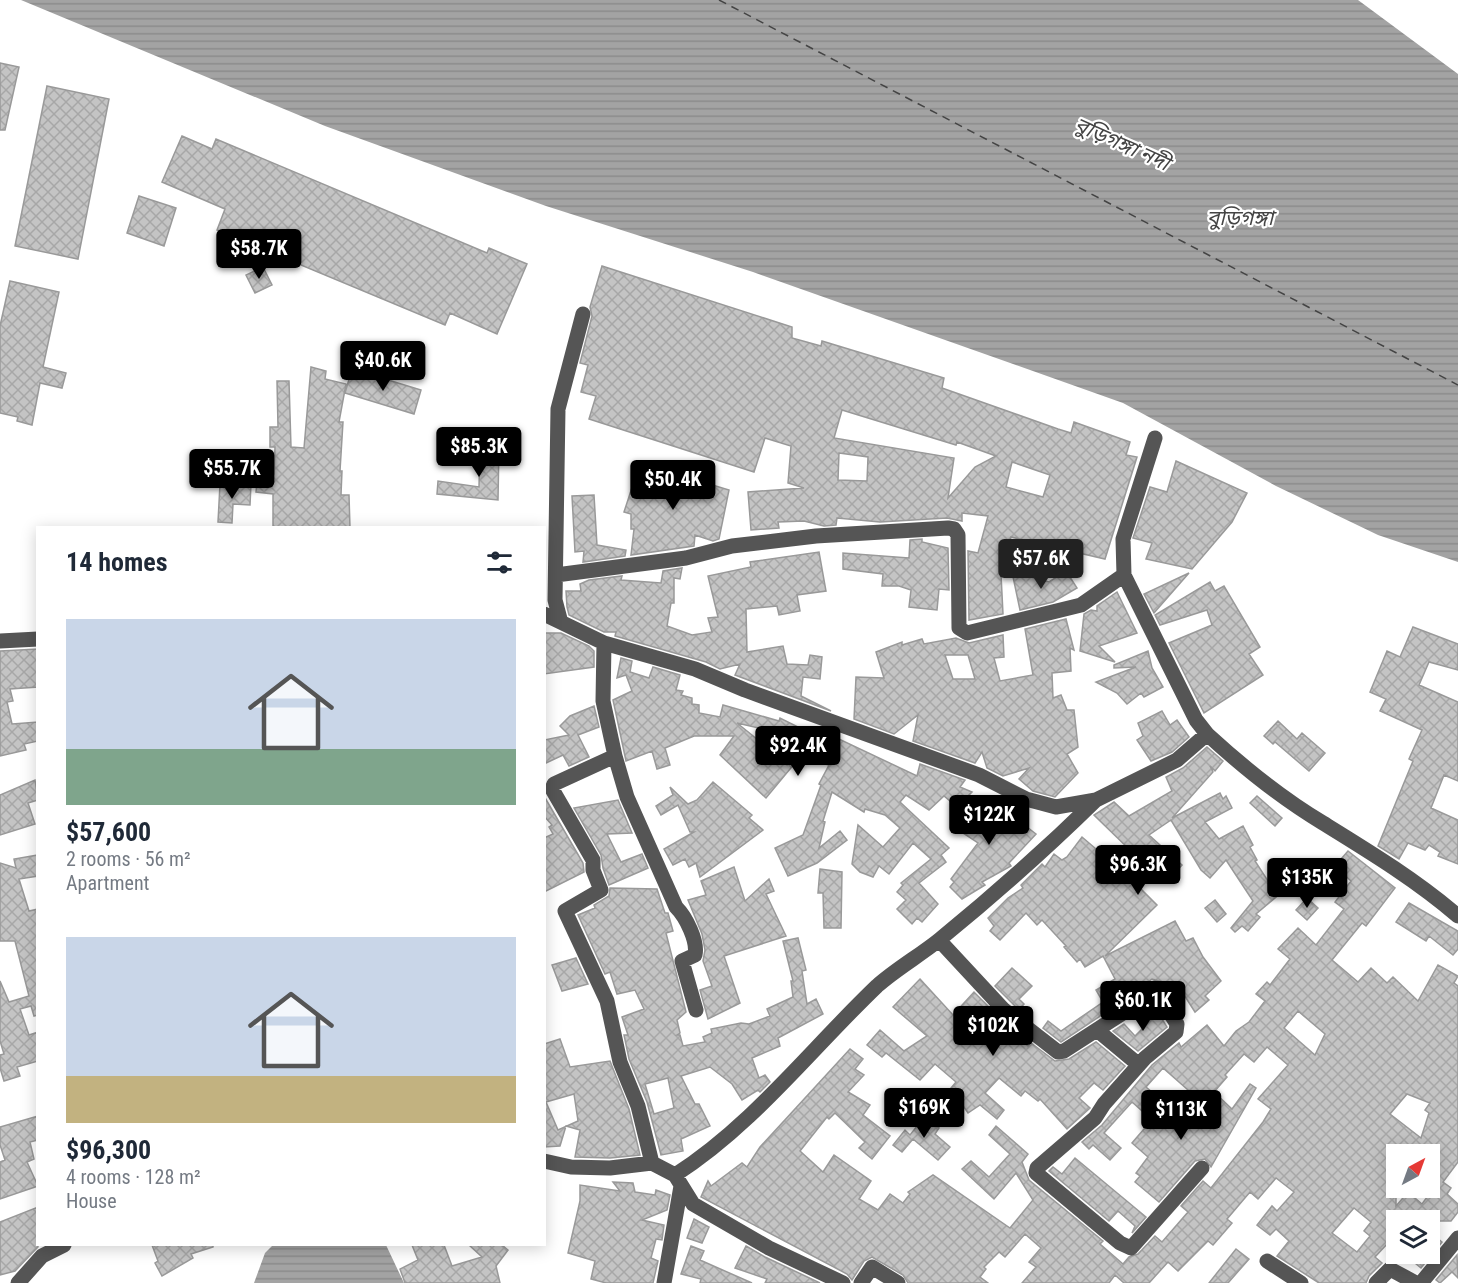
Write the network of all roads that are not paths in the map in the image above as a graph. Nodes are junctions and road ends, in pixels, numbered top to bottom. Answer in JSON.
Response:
{"nodes":[{"id":1,"x":583,"y":314,"type":"dead end"},
{"id":2,"x":1155,"y":438,"type":"dead end"},
{"id":3,"x":1124,"y":574,"type":"junction"},
{"id":4,"x":556,"y":575,"type":"junction"},
{"id":5,"x":546,"y":615,"type":"edge"},
{"id":6,"x":560,"y":619,"type":"junction"},
{"id":7,"x":36,"y":639,"type":"edge"},
{"id":8,"x":0,"y":641,"type":"edge"},
{"id":9,"x":603,"y":644,"type":"junction"},
{"id":10,"x":1207,"y":734,"type":"junction"},
{"id":11,"x":615,"y":756,"type":"junction"},
{"id":12,"x":1096,"y":800,"type":"junction"},
{"id":13,"x":1458,"y":916,"type":"edge"},
{"id":14,"x":939,"y":940,"type":"junction"},
{"id":15,"x":696,"y":1010,"type":"dead end"},
{"id":16,"x":1097,"y":1030,"type":"junction"},
{"id":17,"x":1139,"y":1065,"type":"junction"},
{"id":18,"x":546,"y":1161,"type":"edge"},
{"id":19,"x":652,"y":1163,"type":"junction"},
{"id":20,"x":1202,"y":1168,"type":"dead end"},
{"id":21,"x":678,"y":1181,"type":"junction"},
{"id":22,"x":1458,"y":1238,"type":"edge"},
{"id":23,"x":62,"y":1246,"type":"edge"},
{"id":24,"x":1267,"y":1261,"type":"dead end"},
{"id":25,"x":18,"y":1283,"type":"edge"},
{"id":26,"x":664,"y":1283,"type":"edge"},
{"id":27,"x":843,"y":1283,"type":"edge"},
{"id":28,"x":861,"y":1283,"type":"edge"},
{"id":29,"x":898,"y":1283,"type":"edge"},
{"id":30,"x":1301,"y":1283,"type":"edge"},
{"id":31,"x":1376,"y":1283,"type":"edge"},
{"id":32,"x":1416,"y":1283,"type":"edge"},
{"id":33,"x":1421,"y":1283,"type":"edge"}],
"edges":[{"from":1,"to":4,"type":"street"},
{"from":2,"to":3,"type":"street"},
{"from":3,"to":4,"type":"street"},
{"from":3,"to":10,"type":"street"},
{"from":4,"to":6,"type":"street"},
{"from":5,"to":6,"type":"street"},
{"from":6,"to":9,"type":"street"},
{"from":7,"to":8,"type":"street"},
{"from":9,"to":11,"type":"street"},
{"from":9,"to":12,"type":"street"},
{"from":10,"to":12,"type":"street"},
{"from":10,"to":13,"type":"street"},
{"from":11,"to":15,"type":"street"},
{"from":11,"to":19,"type":"street"},
{"from":12,"to":14,"type":"street"},
{"from":14,"to":16,"type":"street"},
{"from":14,"to":21,"type":"street"},
{"from":16,"to":17,"type":"street"},
{"from":16,"to":17,"type":"street"},
{"from":17,"to":20,"type":"street"},
{"from":18,"to":19,"type":"street"},
{"from":19,"to":21,"type":"street"},
{"from":21,"to":26,"type":"street"},
{"from":21,"to":27,"type":"street"},
{"from":22,"to":33,"type":"street"},
{"from":23,"to":25,"type":"street"},
{"from":24,"to":30,"type":"street"},
{"from":28,"to":29,"type":"street"},
{"from":31,"to":32,"type":"street"}]}
